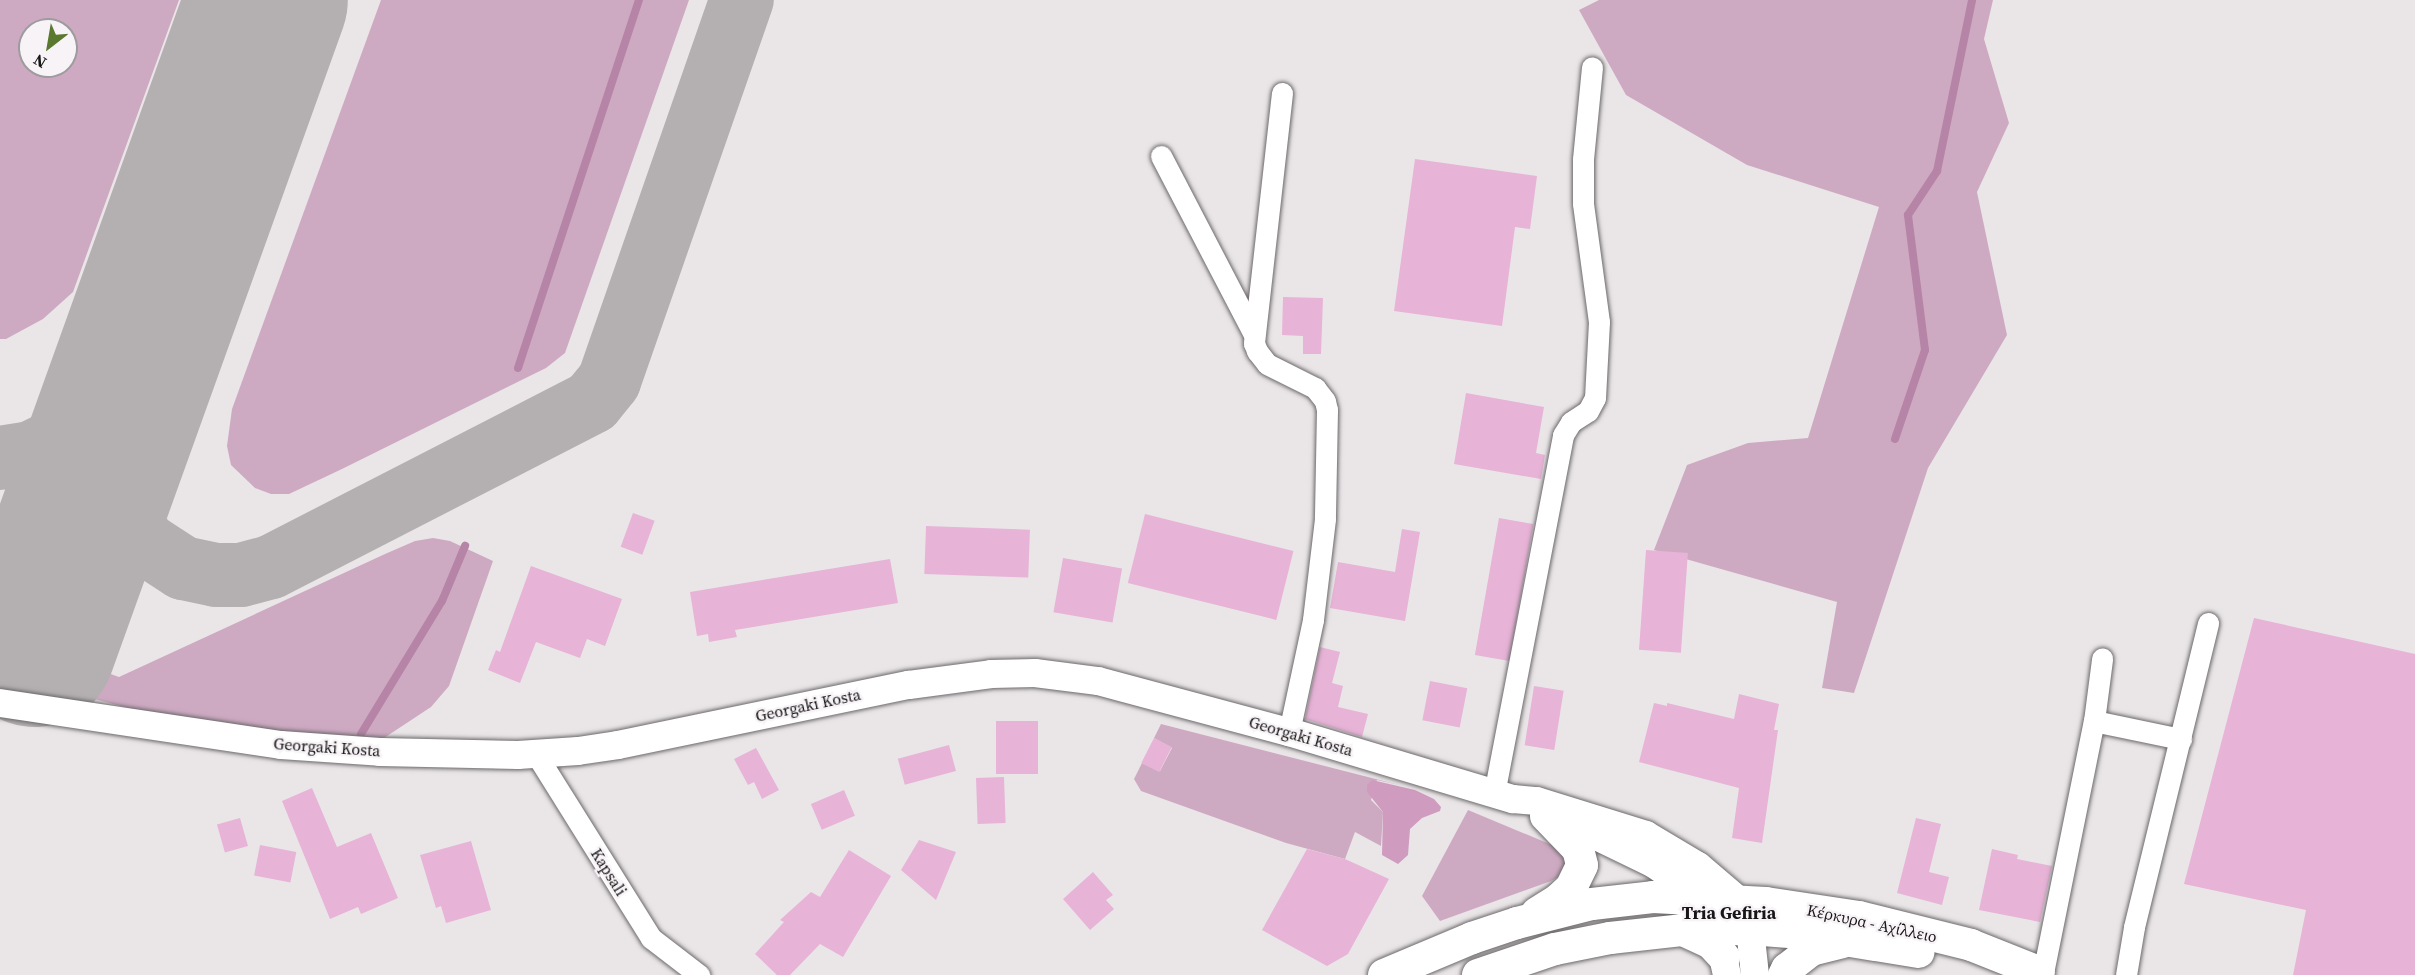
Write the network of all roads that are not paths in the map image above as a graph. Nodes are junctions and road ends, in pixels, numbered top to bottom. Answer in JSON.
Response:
{"nodes":[{"id":1,"x":1592,"y":67,"type":"dead end"},
{"id":2,"x":1282,"y":93,"type":"dead end"},
{"id":3,"x":1161,"y":156,"type":"dead end"},
{"id":4,"x":1254,"y":335,"type":"junction"},
{"id":5,"x":2208,"y":623,"type":"dead end"},
{"id":6,"x":2102,"y":659,"type":"dead end"},
{"id":7,"x":0,"y":689,"type":"edge"},
{"id":8,"x":0,"y":704,"type":"edge"},
{"id":9,"x":91,"y":717,"type":"junction"},
{"id":10,"x":2094,"y":721,"type":"junction"},
{"id":11,"x":1289,"y":732,"type":"junction"},
{"id":12,"x":2181,"y":739,"type":"junction"},
{"id":13,"x":536,"y":754,"type":"junction"},
{"id":14,"x":1503,"y":796,"type":"junction"},
{"id":15,"x":1546,"y":816,"type":"junction"},
{"id":16,"x":1700,"y":899,"type":"junction"},
{"id":17,"x":1738,"y":900,"type":"junction"},
{"id":18,"x":1517,"y":923,"type":"junction"},
{"id":19,"x":1750,"y":929,"type":"junction"},
{"id":20,"x":1855,"y":940,"type":"junction"},
{"id":21,"x":1723,"y":954,"type":"edge"},
{"id":22,"x":2044,"y":973,"type":"edge"},
{"id":23,"x":699,"y":975,"type":"edge"},
{"id":24,"x":1384,"y":975,"type":"edge"},
{"id":25,"x":1478,"y":975,"type":"edge"},
{"id":26,"x":1755,"y":975,"type":"edge"},
{"id":27,"x":1784,"y":975,"type":"edge"},
{"id":28,"x":2126,"y":975,"type":"edge"}],
"edges":[{"from":1,"to":14,"type":"street"},
{"from":2,"to":4,"type":"street"},
{"from":3,"to":4,"type":"street"},
{"from":4,"to":11,"type":"street"},
{"from":5,"to":12,"type":"street"},
{"from":6,"to":10,"type":"street"},
{"from":7,"to":9,"type":"main road","name":"Georgaki Kosta"},
{"from":8,"to":9,"type":"main road","name":"Georgaki Kosta"},
{"from":9,"to":13,"type":"main road","name":"Georgaki Kosta"},
{"from":10,"to":12,"type":"street"},
{"from":10,"to":22,"type":"street"},
{"from":11,"to":13,"type":"main road","name":"Georgaki Kosta"},
{"from":11,"to":14,"type":"main road","name":"Georgaki Kosta"},
{"from":12,"to":28,"type":"street"},
{"from":13,"to":23,"type":"street","name":"Kapsali"},
{"from":14,"to":15,"type":"main road","name":"Georgaki Kosta"},
{"from":14,"to":17,"type":"main road","name":"Georgaki Kosta"},
{"from":15,"to":16,"type":"main road","name":"Georgaki Kosta"},
{"from":15,"to":18,"type":"main road"},
{"from":16,"to":17,"type":"main road","name":"Κέρκυρα - Αχίλλειο"},
{"from":16,"to":18,"type":"main road","name":"Κέρκυρα - Αχίλλειο"},
{"from":16,"to":21,"type":"main road","name":"Georgaki Kosta"},
{"from":17,"to":19,"type":"main road"},
{"from":17,"to":22,"type":"main road","name":"Κέρκυρα - Αχίλλειο"},
{"from":18,"to":24,"type":"main road"},
{"from":19,"to":20,"type":"main road","name":"Κέρκυρα - Αχίλλειο"},
{"from":19,"to":21,"type":"main road","name":"Κέρκυρα - Αχίλλειο"},
{"from":19,"to":26,"type":"main road"},
{"from":20,"to":22,"type":"main road","name":"Κέρκυρα - Αχίλλειο"},
{"from":20,"to":27,"type":"main road"},
{"from":21,"to":25,"type":"main road","name":"Κέρκυρα - Αχίλλειο"}]}
